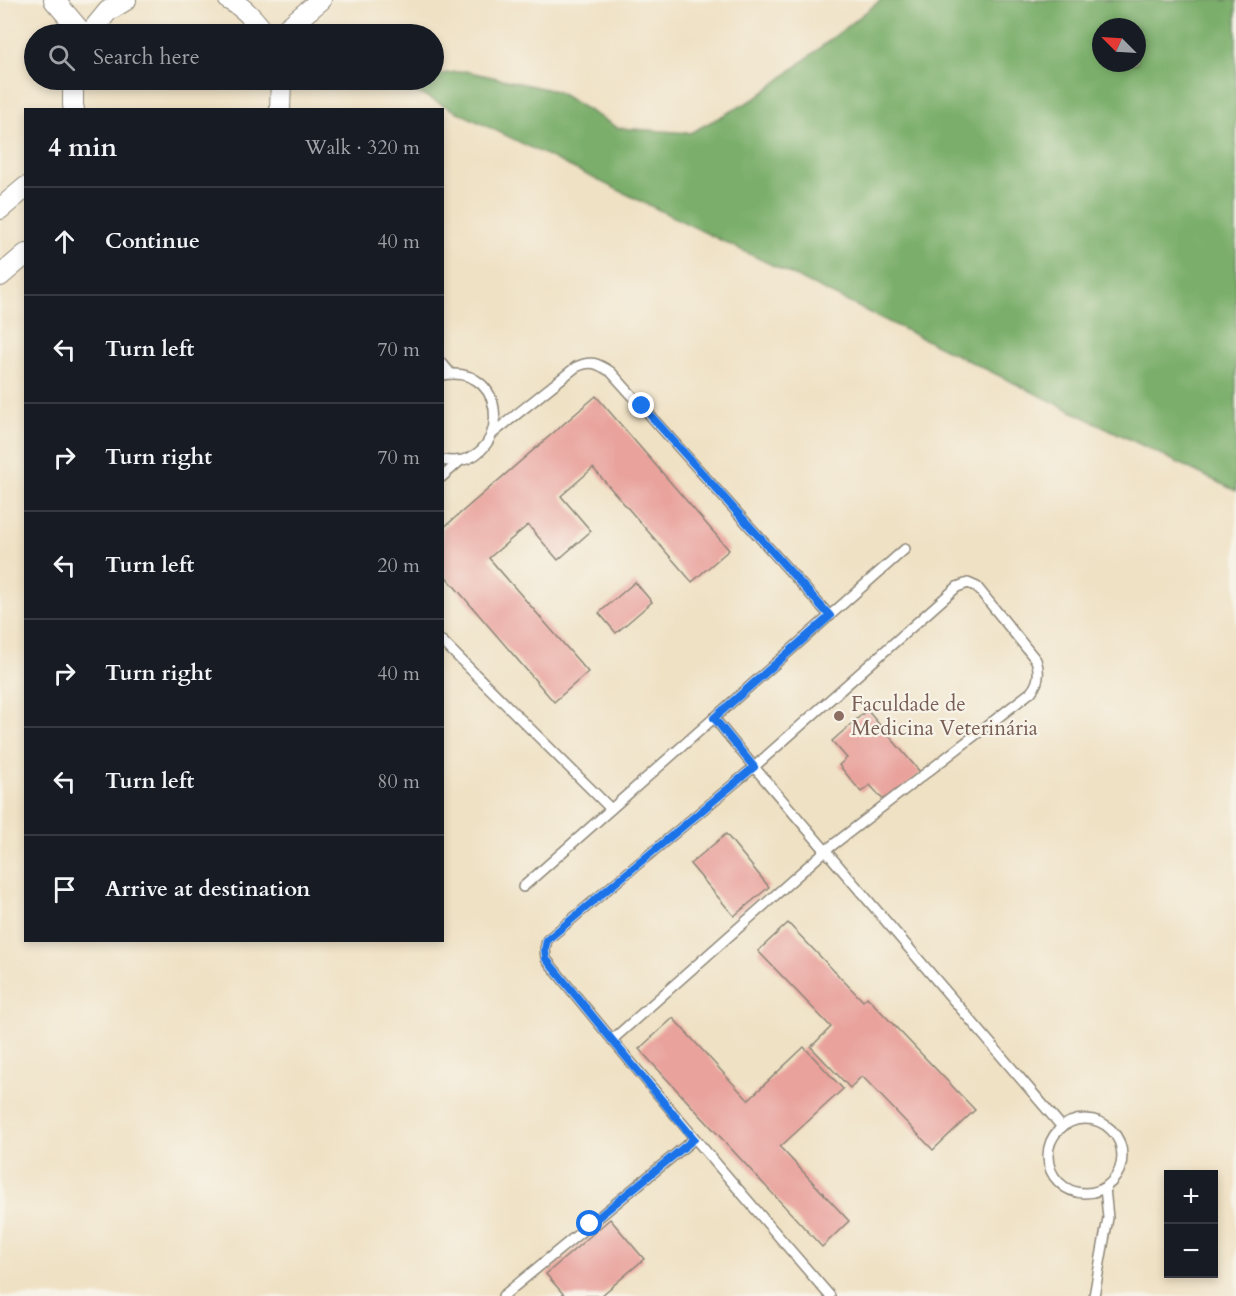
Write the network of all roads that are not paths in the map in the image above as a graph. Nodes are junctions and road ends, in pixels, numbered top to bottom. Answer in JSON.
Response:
{"nodes":[{"id":1,"x":54,"y":0,"type":"edge"},
{"id":2,"x":126,"y":0,"type":"edge"},
{"id":3,"x":321,"y":0,"type":"edge"},
{"id":4,"x":235,"y":1,"type":"edge"},
{"id":5,"x":74,"y":24,"type":"edge"},
{"id":6,"x":97,"y":24,"type":"edge"},
{"id":7,"x":258,"y":24,"type":"edge"},
{"id":8,"x":292,"y":24,"type":"edge"},
{"id":9,"x":73,"y":90,"type":"edge"},
{"id":10,"x":280,"y":90,"type":"edge"},
{"id":11,"x":73,"y":108,"type":"edge"},
{"id":12,"x":280,"y":108,"type":"edge"},
{"id":13,"x":24,"y":189,"type":"edge"},
{"id":14,"x":0,"y":209,"type":"edge"},
{"id":15,"x":24,"y":256,"type":"edge"},
{"id":16,"x":0,"y":276,"type":"edge"},
{"id":17,"x":447,"y":374,"type":"edge"},
{"id":18,"x":492,"y":434,"type":"junction"},
{"id":19,"x":444,"y":460,"type":"edge"},
{"id":20,"x":460,"y":461,"type":"junction"},
{"id":21,"x":444,"y":475,"type":"edge"},
{"id":22,"x":905,"y":549,"type":"dead end"},
{"id":23,"x":830,"y":616,"type":"junction"},
{"id":24,"x":444,"y":643,"type":"edge"},
{"id":25,"x":714,"y":718,"type":"junction"},
{"id":26,"x":754,"y":767,"type":"junction"},
{"id":27,"x":611,"y":810,"type":"junction"},
{"id":28,"x":825,"y":851,"type":"junction"},
{"id":29,"x":523,"y":886,"type":"dead end"},
{"id":30,"x":612,"y":1040,"type":"junction"},
{"id":31,"x":1062,"y":1127,"type":"junction"},
{"id":32,"x":694,"y":1139,"type":"junction"},
{"id":33,"x":1105,"y":1188,"type":"junction"},
{"id":34,"x":503,"y":1296,"type":"edge"},
{"id":35,"x":830,"y":1296,"type":"edge"},
{"id":36,"x":1094,"y":1296,"type":"edge"}],
"edges":[{"from":1,"to":5,"type":"street"},
{"from":2,"to":6,"type":"street"},
{"from":3,"to":8,"type":"street"},
{"from":4,"to":7,"type":"street"},
{"from":9,"to":11,"type":"street"},
{"from":10,"to":12,"type":"street"},
{"from":13,"to":14,"type":"street"},
{"from":15,"to":16,"type":"street"},
{"from":17,"to":18,"type":"lane"},
{"from":18,"to":20,"type":"lane"},
{"from":18,"to":23,"type":"lane"},
{"from":19,"to":20,"type":"lane"},
{"from":20,"to":21,"type":"lane"},
{"from":22,"to":23,"type":"lane"},
{"from":23,"to":25,"type":"lane"},
{"from":24,"to":27,"type":"lane"},
{"from":25,"to":26,"type":"lane"},
{"from":25,"to":27,"type":"lane"},
{"from":26,"to":28,"type":"lane"},
{"from":26,"to":28,"type":"lane"},
{"from":26,"to":30,"type":"lane"},
{"from":27,"to":29,"type":"lane"},
{"from":28,"to":30,"type":"lane"},
{"from":28,"to":31,"type":"lane"},
{"from":30,"to":32,"type":"lane"},
{"from":31,"to":33,"type":"lane"},
{"from":31,"to":33,"type":"lane"},
{"from":32,"to":34,"type":"lane"},
{"from":32,"to":35,"type":"lane"},
{"from":33,"to":36,"type":"lane"}]}
